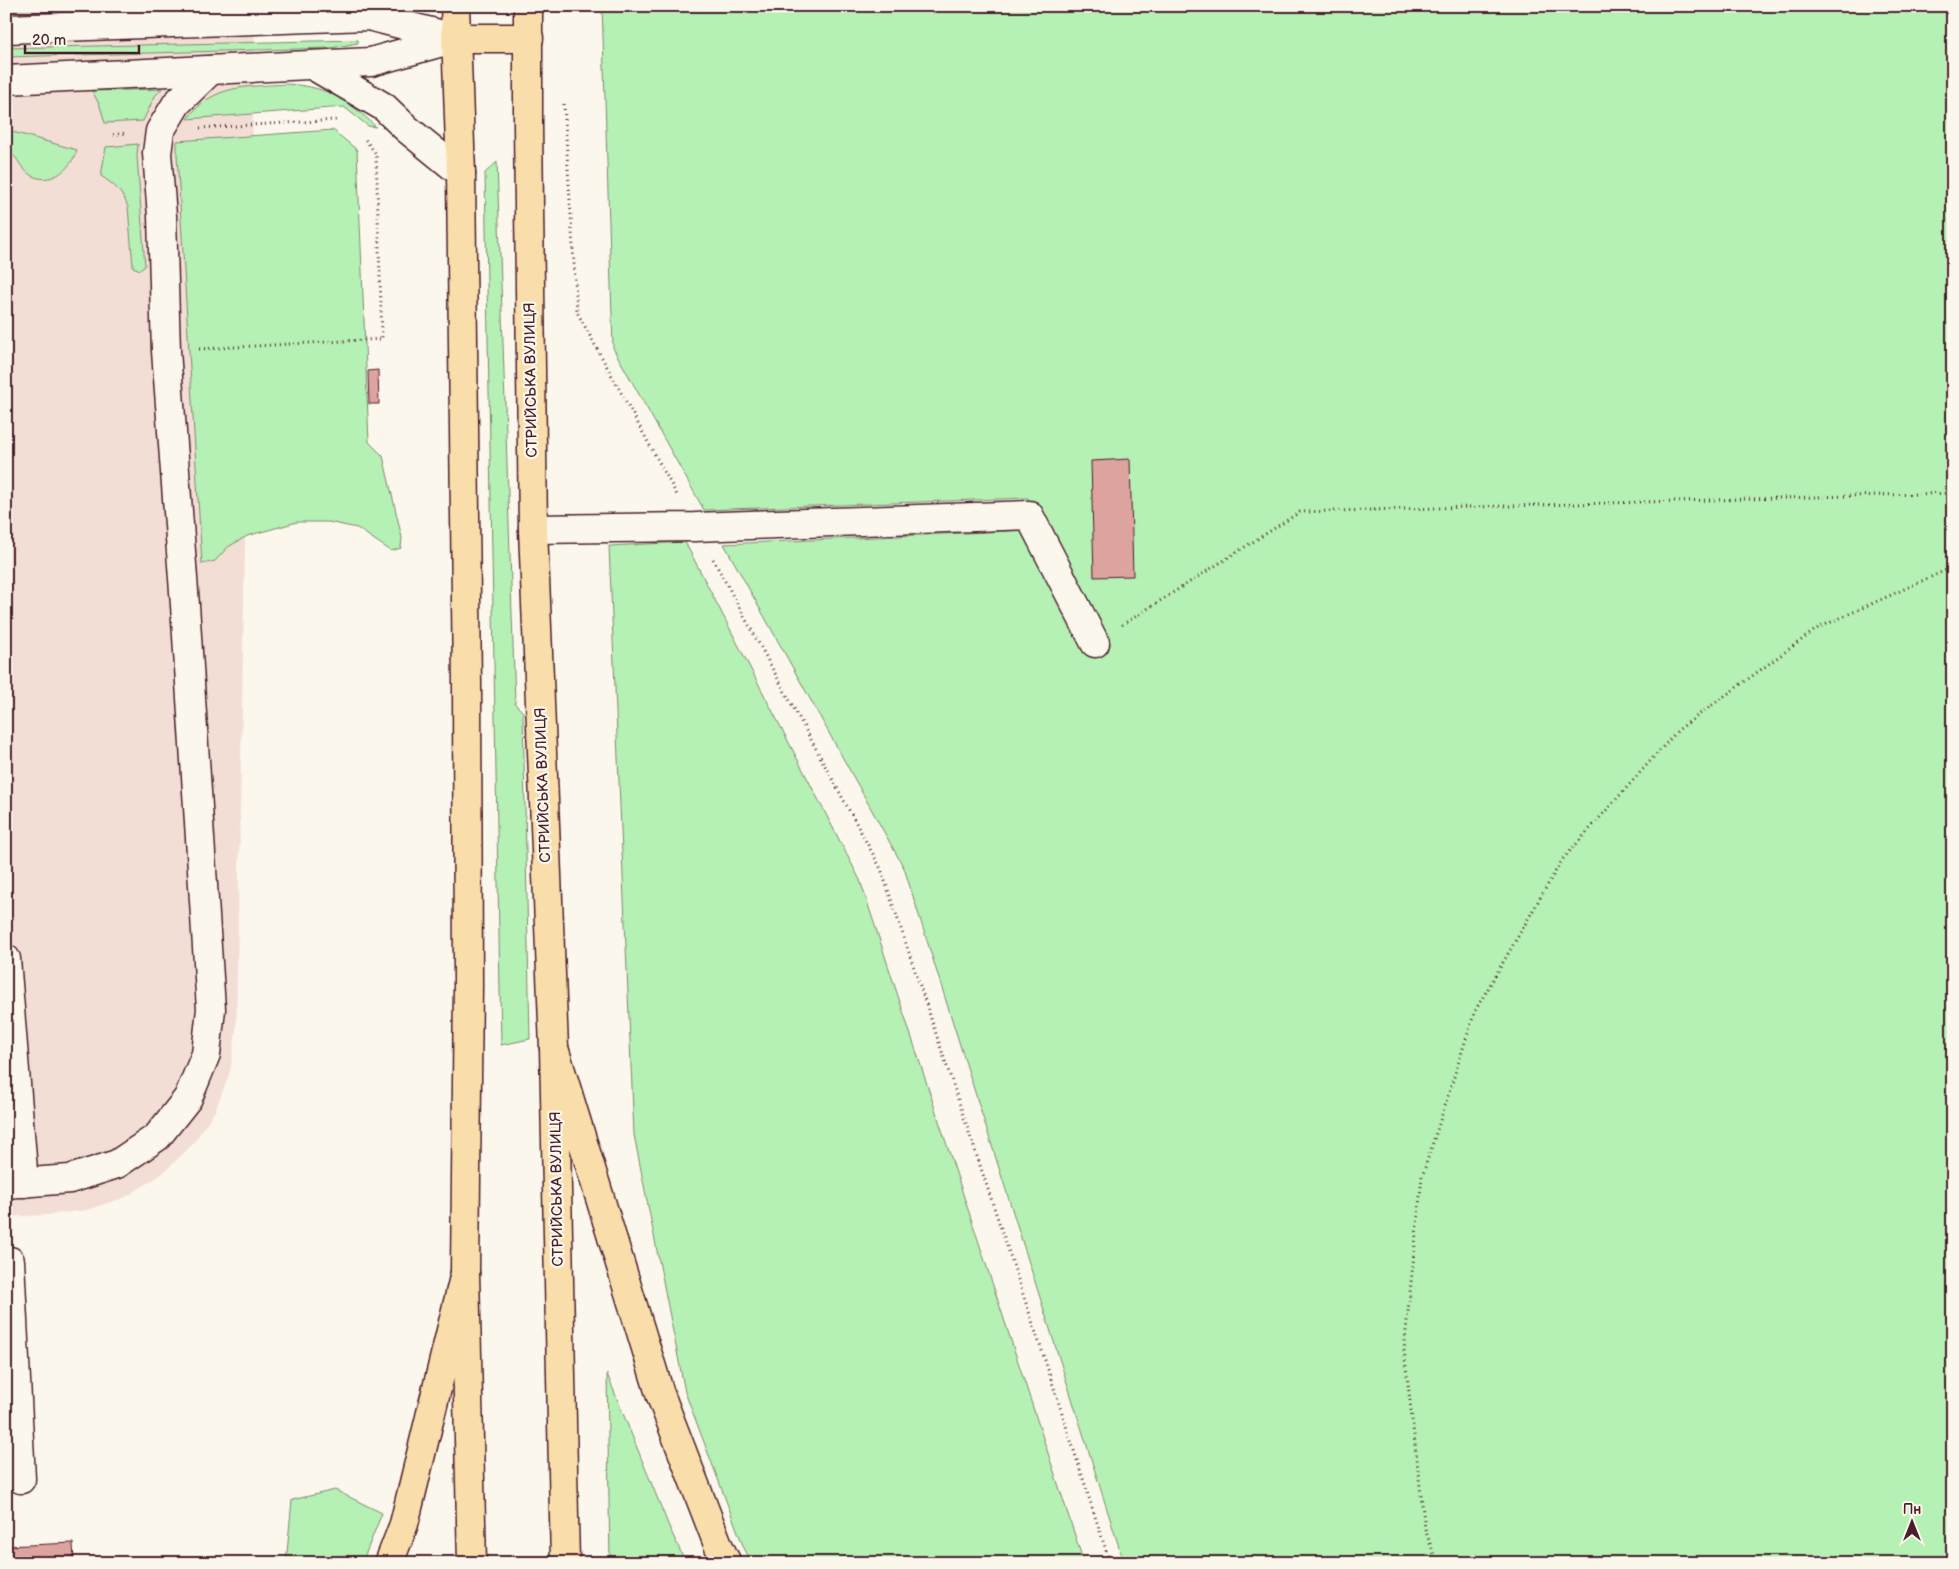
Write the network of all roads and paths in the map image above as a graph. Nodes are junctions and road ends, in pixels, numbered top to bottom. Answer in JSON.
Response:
{"nodes":[{"id":1,"x":455,"y":6,"type":"edge"},
{"id":2,"x":528,"y":6,"type":"edge"},
{"id":3,"x":372,"y":11,"type":"edge"},
{"id":4,"x":6,"y":29,"type":"edge"},
{"id":5,"x":456,"y":38,"type":"junction"},
{"id":6,"x":529,"y":38,"type":"junction"},
{"id":7,"x":312,"y":65,"type":"junction"},
{"id":8,"x":211,"y":70,"type":"junction"},
{"id":9,"x":6,"y":80,"type":"edge"},
{"id":10,"x":564,"y":95,"type":"dead end"},
{"id":11,"x":338,"y":120,"type":"dead end"},
{"id":12,"x":191,"y":129,"type":"dead end"},
{"id":13,"x":359,"y":131,"type":"dead end"},
{"id":14,"x":132,"y":133,"type":"dead end"},
{"id":15,"x":113,"y":135,"type":"dead end"},
{"id":16,"x":461,"y":173,"type":"junction"},
{"id":17,"x":166,"y":351,"type":"junction"},
{"id":18,"x":1953,"y":493,"type":"edge"},
{"id":19,"x":695,"y":527,"type":"junction"},
{"id":20,"x":533,"y":529,"type":"junction"},
{"id":21,"x":1953,"y":567,"type":"edge"},
{"id":22,"x":1094,"y":643,"type":"joint"},
{"id":23,"x":6,"y":958,"type":"edge"},
{"id":24,"x":554,"y":1048,"type":"junction"},
{"id":25,"x":15,"y":1184,"type":"edge"},
{"id":26,"x":10,"y":1262,"type":"dead end"},
{"id":27,"x":465,"y":1273,"type":"junction"},
{"id":28,"x":21,"y":1479,"type":"dead end"},
{"id":29,"x":389,"y":1563,"type":"edge"},
{"id":30,"x":472,"y":1563,"type":"edge"},
{"id":31,"x":565,"y":1563,"type":"edge"},
{"id":32,"x":727,"y":1563,"type":"edge"},
{"id":33,"x":1110,"y":1563,"type":"edge"},
{"id":34,"x":1437,"y":1563,"type":"edge"}],
"edges":[{"from":1,"to":5,"type":"main road"},
{"from":2,"to":6,"type":"main road","name":"СТРИЙСЬКА ВУЛИЦЯ"},
{"from":3,"to":4,"type":"lane"},
{"from":3,"to":5,"type":"lane"},
{"from":5,"to":6,"type":"main road"},
{"from":5,"to":7,"type":"lane"},
{"from":5,"to":16,"type":"main road"},
{"from":6,"to":20,"type":"main road","name":"СТРИЙСЬКА ВУЛИЦЯ"},
{"from":7,"to":8,"type":"lane"},
{"from":7,"to":16,"type":"lane"},
{"from":8,"to":9,"type":"lane"},
{"from":8,"to":17,"type":"lane"},
{"from":10,"to":19,"type":"path"},
{"from":11,"to":12,"type":"path"},
{"from":13,"to":17,"type":"path"},
{"from":14,"to":15,"type":"path"},
{"from":16,"to":27,"type":"main road"},
{"from":17,"to":25,"type":"lane"},
{"from":18,"to":22,"type":"path"},
{"from":19,"to":20,"type":"lane"},
{"from":19,"to":22,"type":"lane"},
{"from":19,"to":33,"type":"path"},
{"from":20,"to":24,"type":"main road","name":"СТРИЙСЬКА ВУЛИЦЯ"},
{"from":21,"to":34,"type":"path"},
{"from":23,"to":25,"type":"lane"},
{"from":24,"to":31,"type":"main road","name":"СТРИЙСЬКА ВУЛИЦЯ"},
{"from":24,"to":32,"type":"main road"},
{"from":26,"to":28,"type":"lane"},
{"from":27,"to":29,"type":"main road"},
{"from":27,"to":30,"type":"main road"}]}
